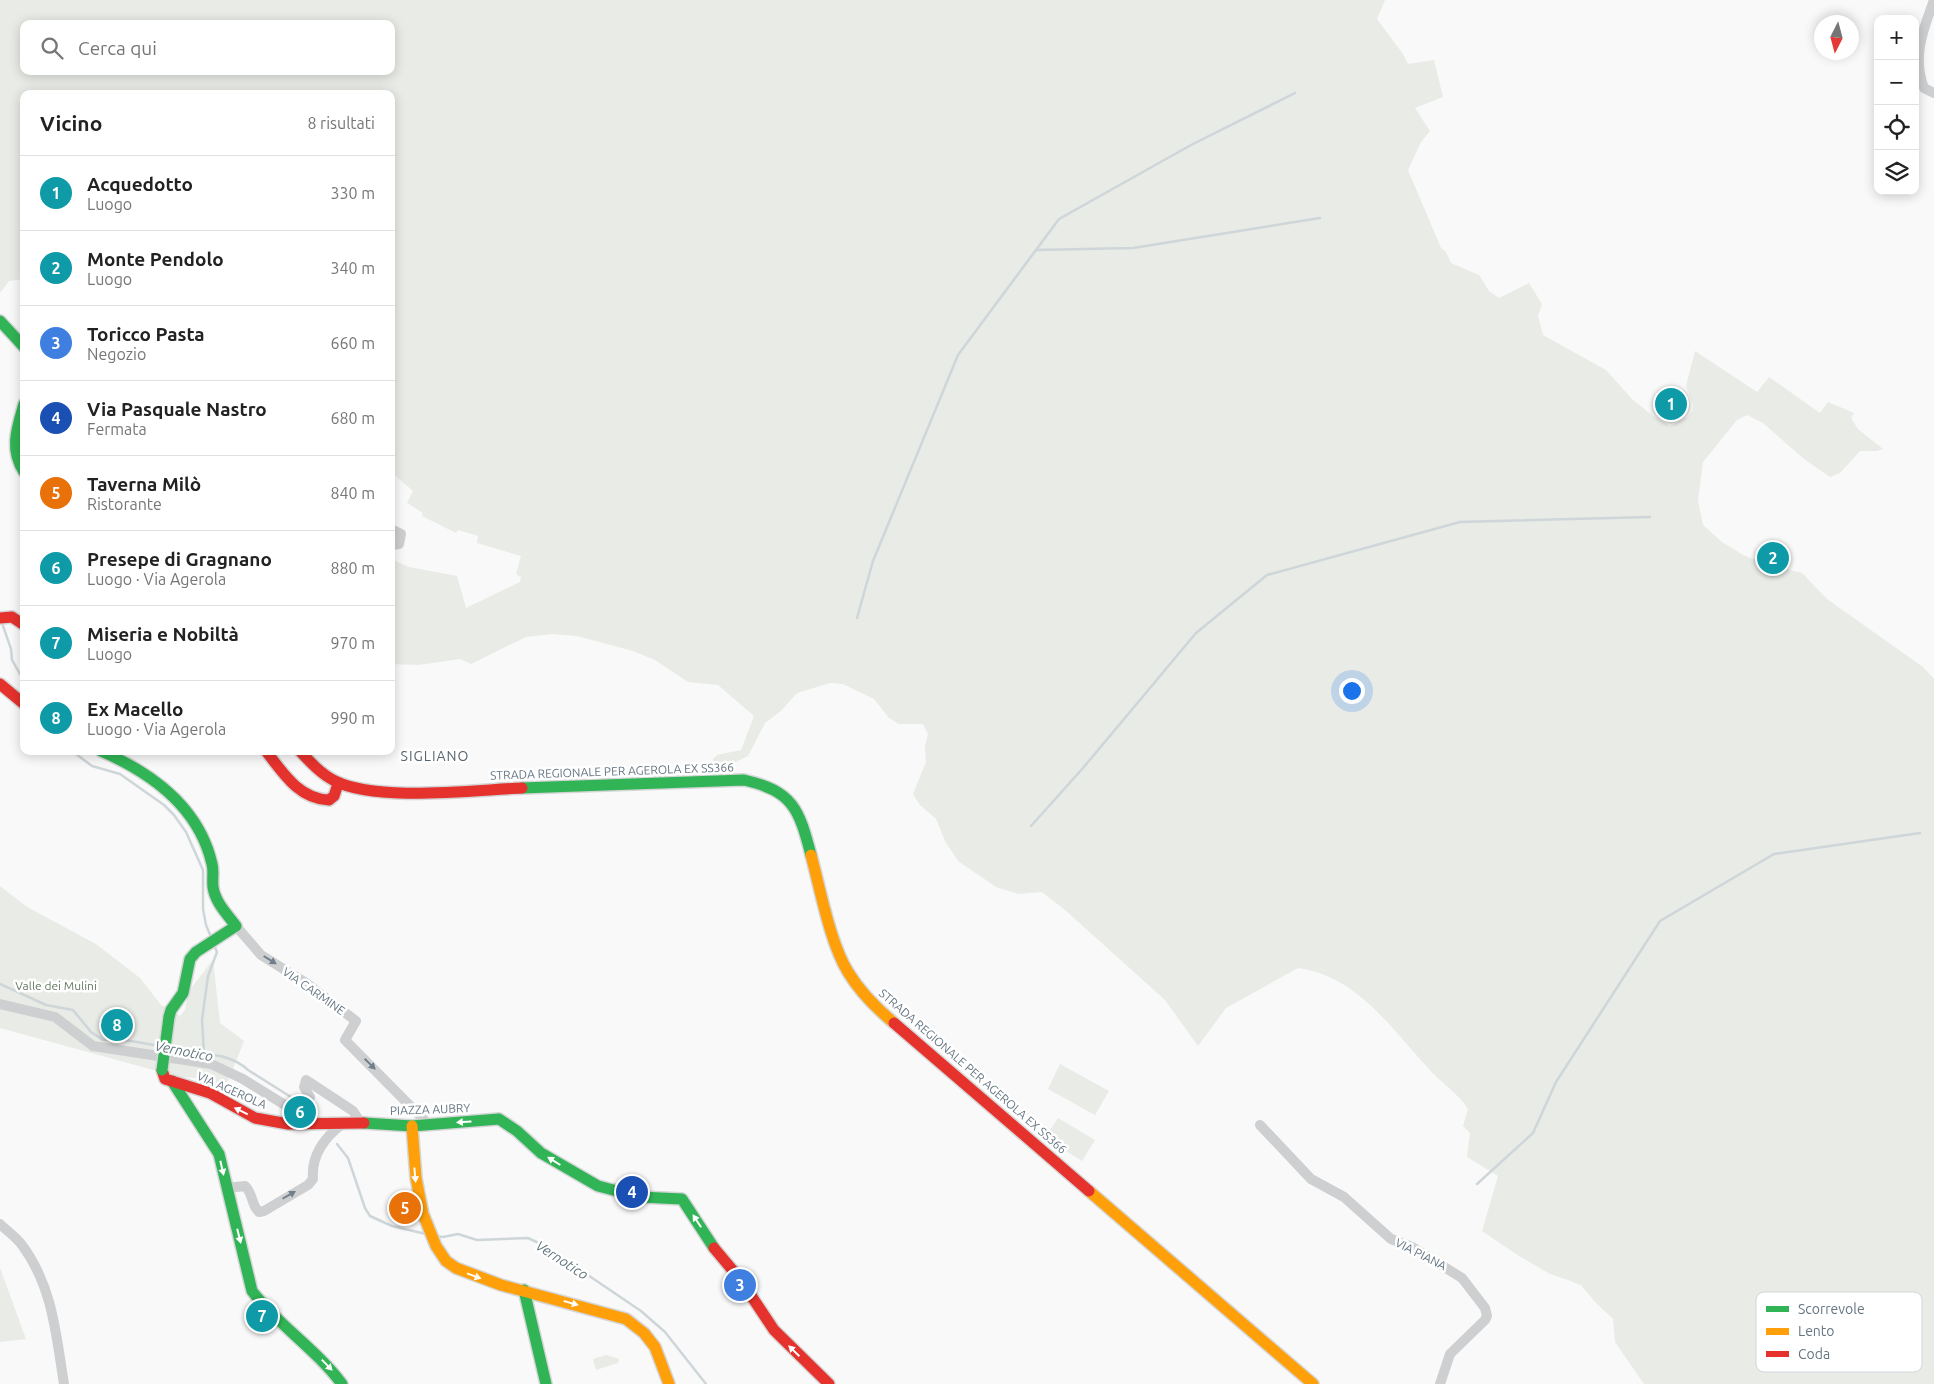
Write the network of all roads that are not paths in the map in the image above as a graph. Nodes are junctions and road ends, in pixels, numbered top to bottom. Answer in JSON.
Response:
{"nodes":[{"id":1,"x":1934,"y":0,"type":"edge"},
{"id":2,"x":1934,"y":93,"type":"edge"},
{"id":3,"x":0,"y":322,"type":"edge"},
{"id":4,"x":20,"y":343,"type":"edge"},
{"id":5,"x":20,"y":419,"type":"edge"},
{"id":6,"x":20,"y":468,"type":"edge"},
{"id":7,"x":395,"y":531,"type":"edge"},
{"id":8,"x":395,"y":544,"type":"edge"},
{"id":9,"x":2,"y":617,"type":"edge"},
{"id":10,"x":20,"y":622,"type":"edge"},
{"id":11,"x":0,"y":684,"type":"edge"},
{"id":12,"x":0,"y":693,"type":"edge"},
{"id":13,"x":14,"y":696,"type":"junction"},
{"id":14,"x":20,"y":701,"type":"edge"},
{"id":15,"x":110,"y":755,"type":"edge"},
{"id":16,"x":269,"y":755,"type":"edge"},
{"id":17,"x":303,"y":755,"type":"edge"},
{"id":18,"x":338,"y":784,"type":"junction"},
{"id":19,"x":236,"y":926,"type":"junction"},
{"id":20,"x":0,"y":1004,"type":"edge"},
{"id":21,"x":172,"y":1081,"type":"junction"},
{"id":22,"x":203,"y":1091,"type":"junction"},
{"id":23,"x":192,"y":1108,"type":"junction"},
{"id":24,"x":362,"y":1123,"type":"junction"},
{"id":25,"x":342,"y":1124,"type":"junction"},
{"id":26,"x":429,"y":1125,"type":"junction"},
{"id":27,"x":1260,"y":1125,"type":"dead end"},
{"id":28,"x":412,"y":1126,"type":"junction"},
{"id":29,"x":227,"y":1188,"type":"junction"},
{"id":30,"x":0,"y":1224,"type":"edge"},
{"id":31,"x":524,"y":1290,"type":"junction"},
{"id":32,"x":64,"y":1384,"type":"edge"},
{"id":33,"x":342,"y":1384,"type":"edge"},
{"id":34,"x":546,"y":1384,"type":"edge"},
{"id":35,"x":669,"y":1384,"type":"edge"},
{"id":36,"x":829,"y":1384,"type":"edge"},
{"id":37,"x":1314,"y":1384,"type":"edge"},
{"id":38,"x":1440,"y":1384,"type":"edge"}],
"edges":[{"from":1,"to":2,"type":"street"},
{"from":3,"to":4,"type":"street"},
{"from":5,"to":6,"type":"street"},
{"from":7,"to":8,"type":"street"},
{"from":9,"to":10,"type":"street"},
{"from":11,"to":13,"type":"street"},
{"from":12,"to":13,"type":"street"},
{"from":13,"to":14,"type":"street"},
{"from":15,"to":19,"type":"street"},
{"from":16,"to":18,"type":"street"},
{"from":17,"to":18,"type":"street","name":"STRADA REGIONALE PER AGEROLA EX SS366"},
{"from":18,"to":37,"type":"street","name":"STRADA REGIONALE PER AGEROLA EX SS366"},
{"from":19,"to":21,"type":"street","name":"VIA AGEROLA","bridge":true},
{"from":19,"to":26,"type":"street","name":"VIA CARMINE","one_way":true},
{"from":20,"to":24,"type":"street"},
{"from":21,"to":22,"type":"street","name":"VIA AGEROLA"},
{"from":21,"to":23,"type":"street"},
{"from":22,"to":23,"type":"street"},
{"from":25,"to":22,"type":"street","name":"VIA AGEROLA","one_way":true},
{"from":23,"to":29,"type":"street","one_way":true},
{"from":24,"to":25,"type":"street","name":"PIAZZA AUBRY"},
{"from":24,"to":28,"type":"street","name":"PIAZZA AUBRY"},
{"from":29,"to":25,"type":"street","one_way":true},
{"from":26,"to":28,"type":"street","name":"PIAZZA AUBRY"},
{"from":36,"to":26,"type":"street","name":"PIAZZA AUBRY","one_way":true},
{"from":27,"to":38,"type":"street","name":"VIA PIANA"},
{"from":28,"to":31,"type":"street","one_way":true},
{"from":29,"to":33,"type":"street","one_way":true},
{"from":30,"to":32,"type":"street"},
{"from":31,"to":34,"type":"street"},
{"from":31,"to":35,"type":"street","one_way":true}]}
